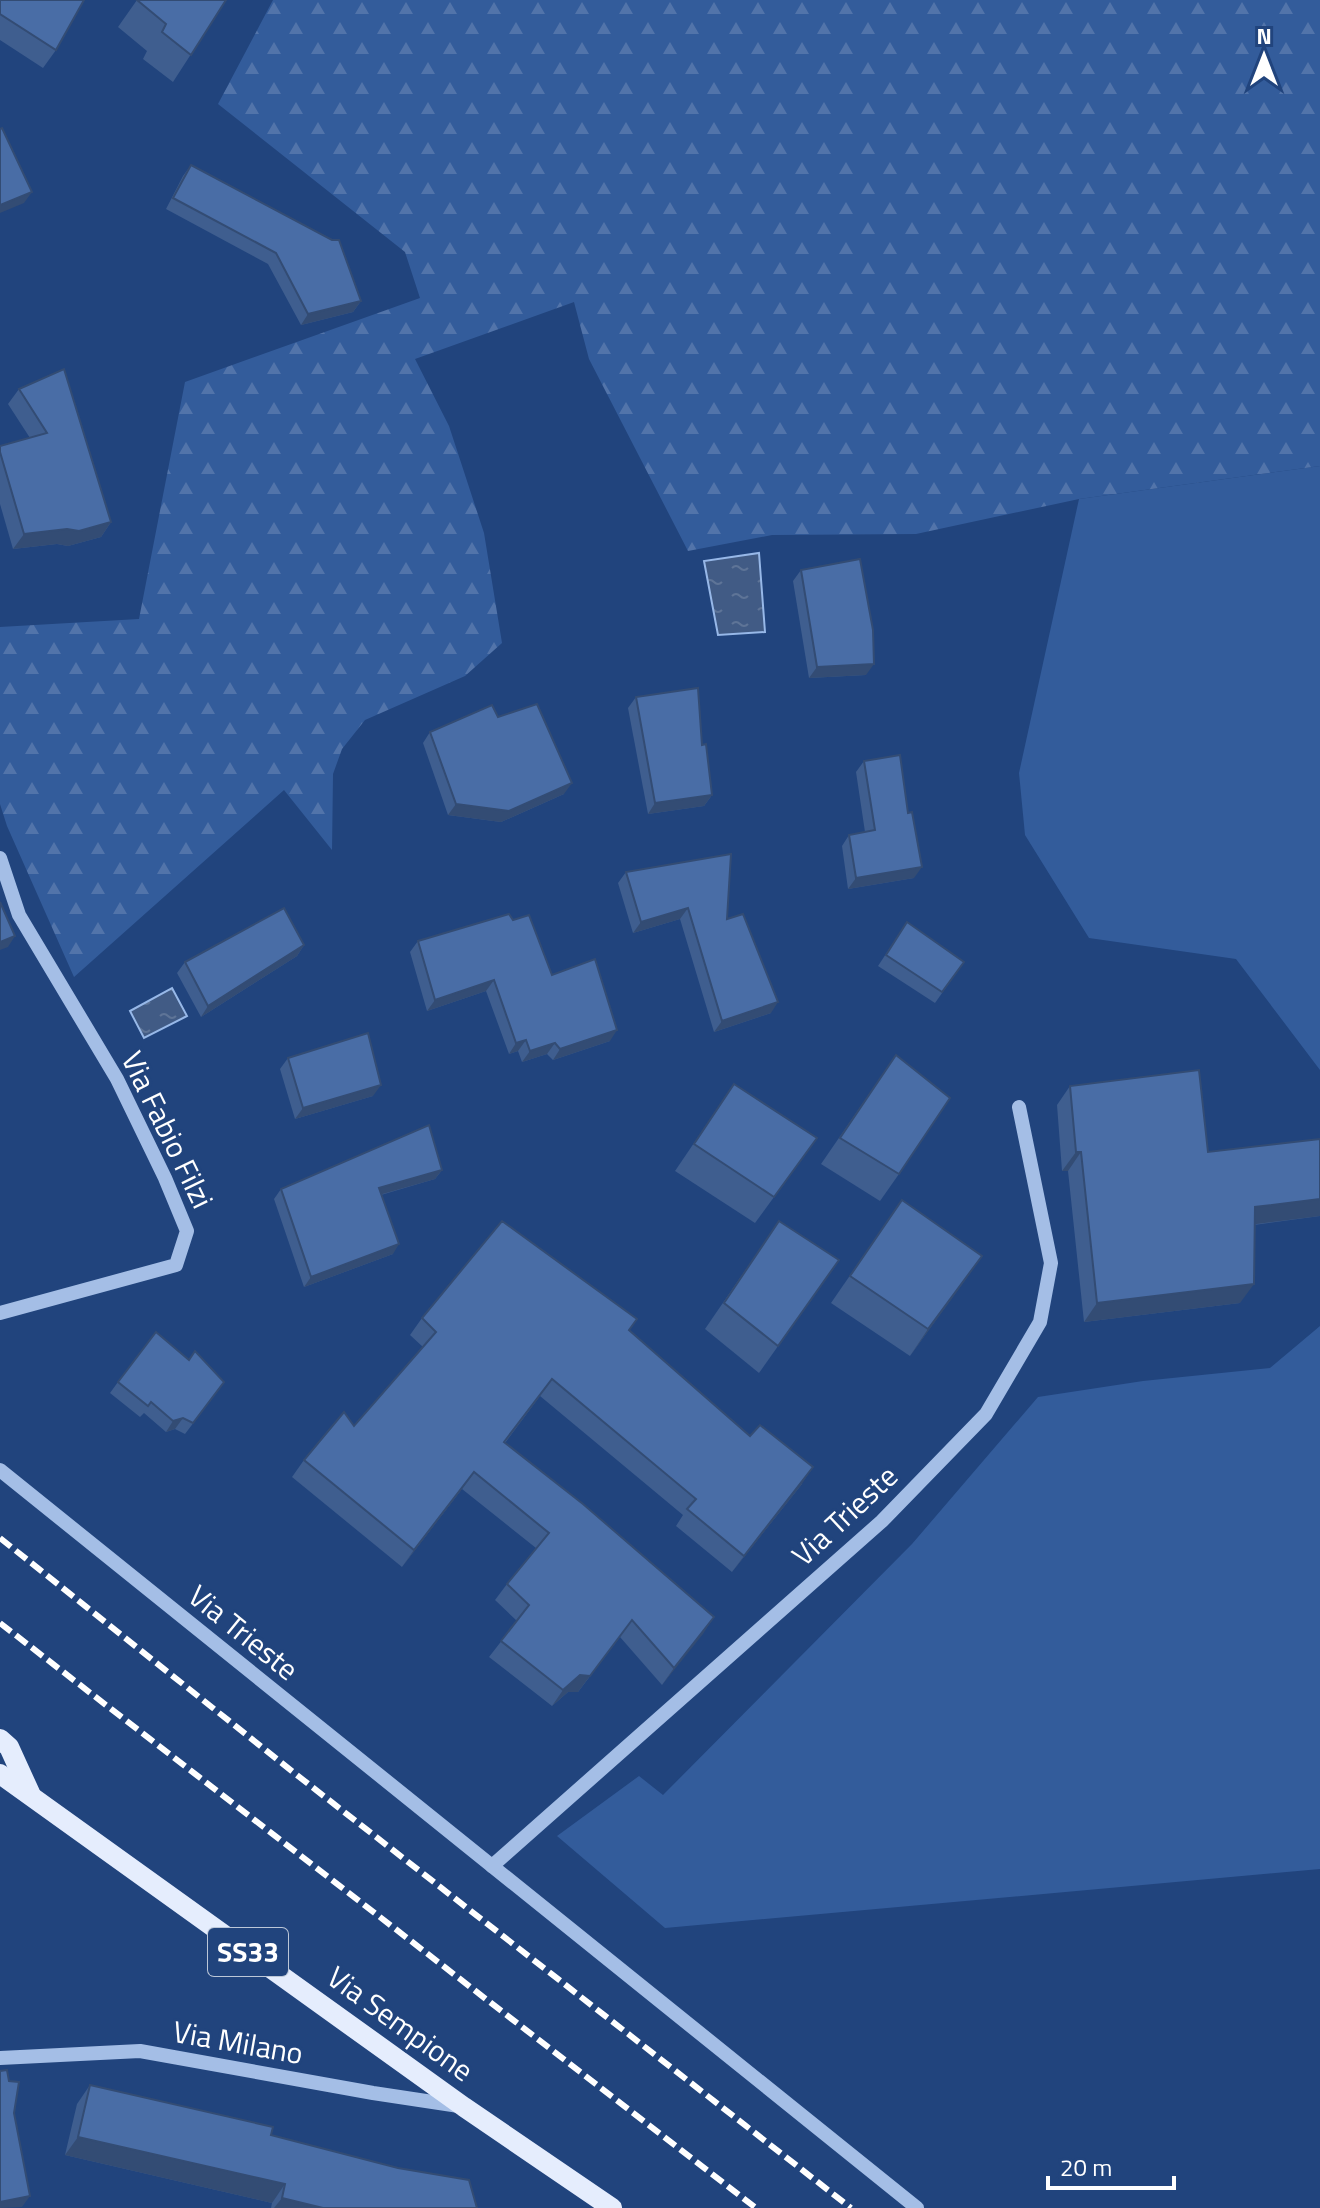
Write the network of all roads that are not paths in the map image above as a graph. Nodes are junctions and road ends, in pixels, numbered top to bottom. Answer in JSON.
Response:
{"nodes":[{"id":1,"x":0,"y":858,"type":"edge"},
{"id":2,"x":1019,"y":1107,"type":"dead end"},
{"id":3,"x":0,"y":1313,"type":"edge"},
{"id":4,"x":0,"y":1470,"type":"edge"},
{"id":5,"x":0,"y":1739,"type":"edge"},
{"id":6,"x":0,"y":1774,"type":"edge"},
{"id":7,"x":31,"y":1797,"type":"junction"},
{"id":8,"x":492,"y":1866,"type":"junction"},
{"id":9,"x":0,"y":2058,"type":"edge"},
{"id":10,"x":464,"y":2107,"type":"junction"},
{"id":11,"x":612,"y":2208,"type":"edge"},
{"id":12,"x":917,"y":2208,"type":"edge"}],
"edges":[{"from":1,"to":3,"type":"street","name":"Via Fabio Filzi"},
{"from":2,"to":8,"type":"street","name":"Via Trieste"},
{"from":4,"to":8,"type":"street","name":"Via Trieste"},
{"from":5,"to":7,"type":"main road"},
{"from":6,"to":7,"type":"main road","name":"Via Sempione","number":"SS33"},
{"from":7,"to":10,"type":"main road","name":"Via Sempione","number":"SS33"},
{"from":8,"to":12,"type":"street","name":"Via Trieste"},
{"from":9,"to":10,"type":"street","name":"Via Milano"},
{"from":10,"to":11,"type":"main road","name":"Via Sempione","number":"SS33"}]}
